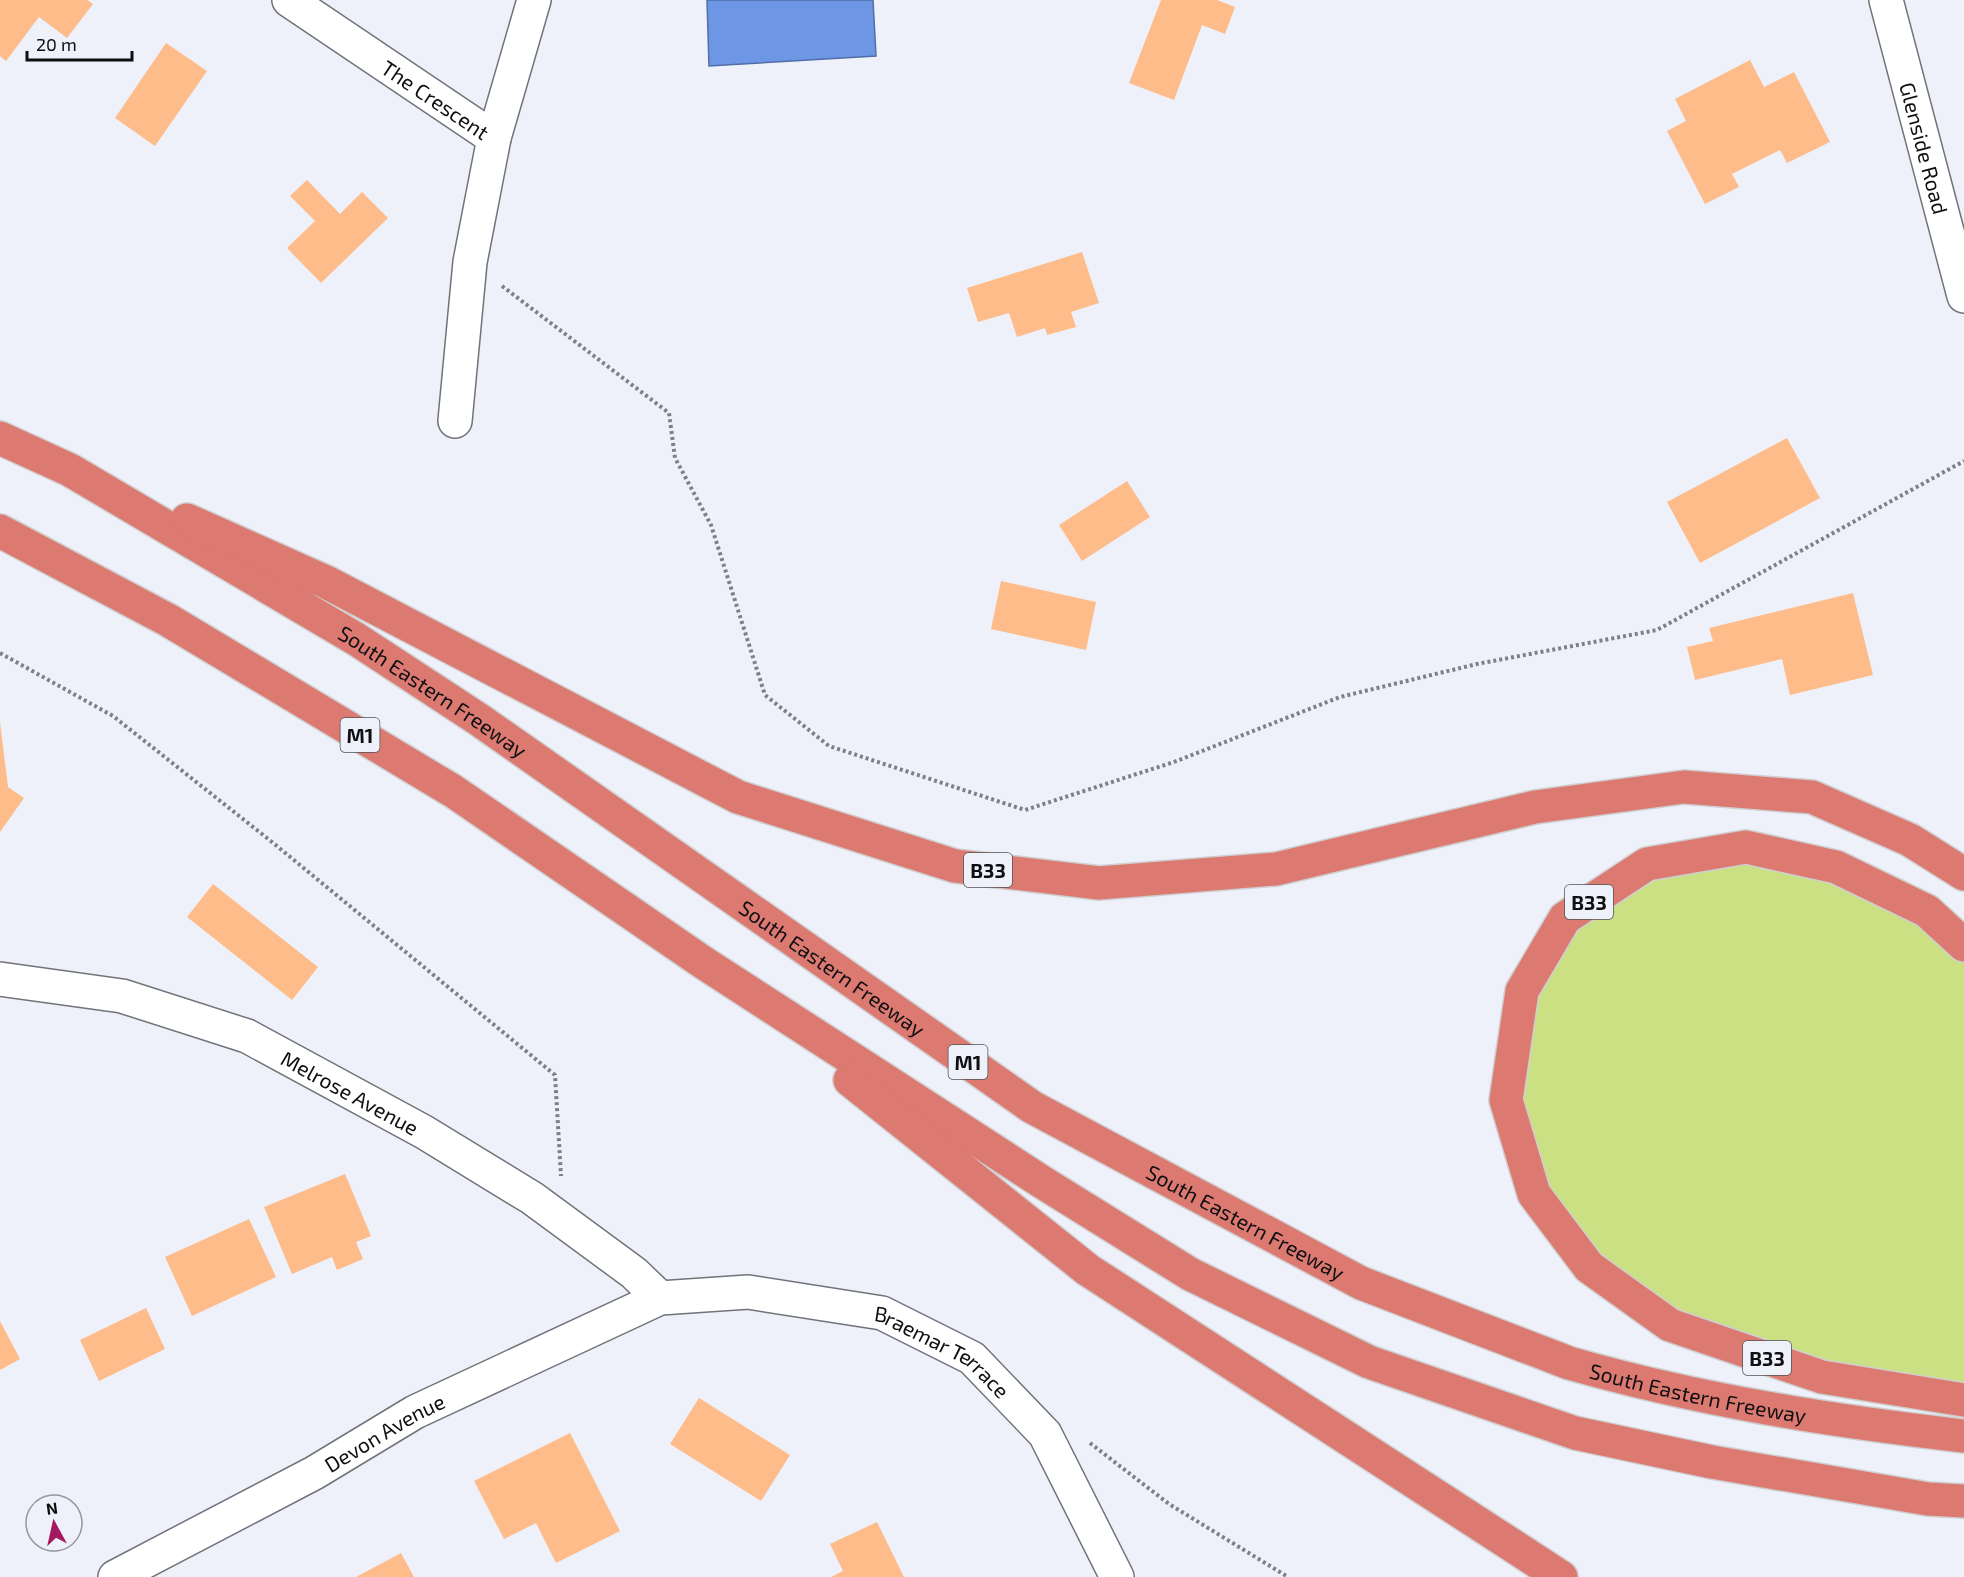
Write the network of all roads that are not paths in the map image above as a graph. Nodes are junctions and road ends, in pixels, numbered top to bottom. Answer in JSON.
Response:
{"nodes":[{"id":1,"x":289,"y":0,"type":"edge"},
{"id":2,"x":534,"y":0,"type":"edge"},
{"id":3,"x":1886,"y":0,"type":"edge"},
{"id":4,"x":494,"y":138,"type":"junction"},
{"id":5,"x":1964,"y":296,"type":"edge"},
{"id":6,"x":455,"y":421,"type":"dead end"},
{"id":7,"x":0,"y":438,"type":"edge"},
{"id":8,"x":70,"y":470,"type":"junction"},
{"id":9,"x":0,"y":531,"type":"edge"},
{"id":10,"x":1964,"y":874,"type":"edge"},
{"id":11,"x":1964,"y":945,"type":"edge"},
{"id":12,"x":705,"y":963,"type":"junction"},
{"id":13,"x":0,"y":979,"type":"edge"},
{"id":14,"x":660,"y":1298,"type":"junction"},
{"id":15,"x":1964,"y":1400,"type":"edge"},
{"id":16,"x":1964,"y":1436,"type":"edge"},
{"id":17,"x":1964,"y":1501,"type":"edge"},
{"id":18,"x":115,"y":1577,"type":"edge"},
{"id":19,"x":1117,"y":1577,"type":"edge"},
{"id":20,"x":1561,"y":1577,"type":"edge"}],
"edges":[{"from":1,"to":4,"type":"street","name":"The Crescent"},
{"from":2,"to":4,"type":"street","name":"The Crescent"},
{"from":3,"to":5,"type":"street","name":"Glenside Road"},
{"from":4,"to":6,"type":"street"},
{"from":7,"to":8,"type":"highway","name":"South Eastern Freeway","number":"M1"},
{"from":8,"to":10,"type":"highway","number":"B33"},
{"from":8,"to":16,"type":"highway","name":"South Eastern Freeway","number":"M1"},
{"from":9,"to":12,"type":"highway","number":"M1"},
{"from":11,"to":15,"type":"highway","number":"B33"},
{"from":12,"to":17,"type":"highway","number":"M1"},
{"from":12,"to":20,"type":"highway"},
{"from":13,"to":14,"type":"street","name":"Melrose Avenue"},
{"from":14,"to":18,"type":"street","name":"Devon Avenue"},
{"from":14,"to":19,"type":"street","name":"Braemar Terrace"}]}
